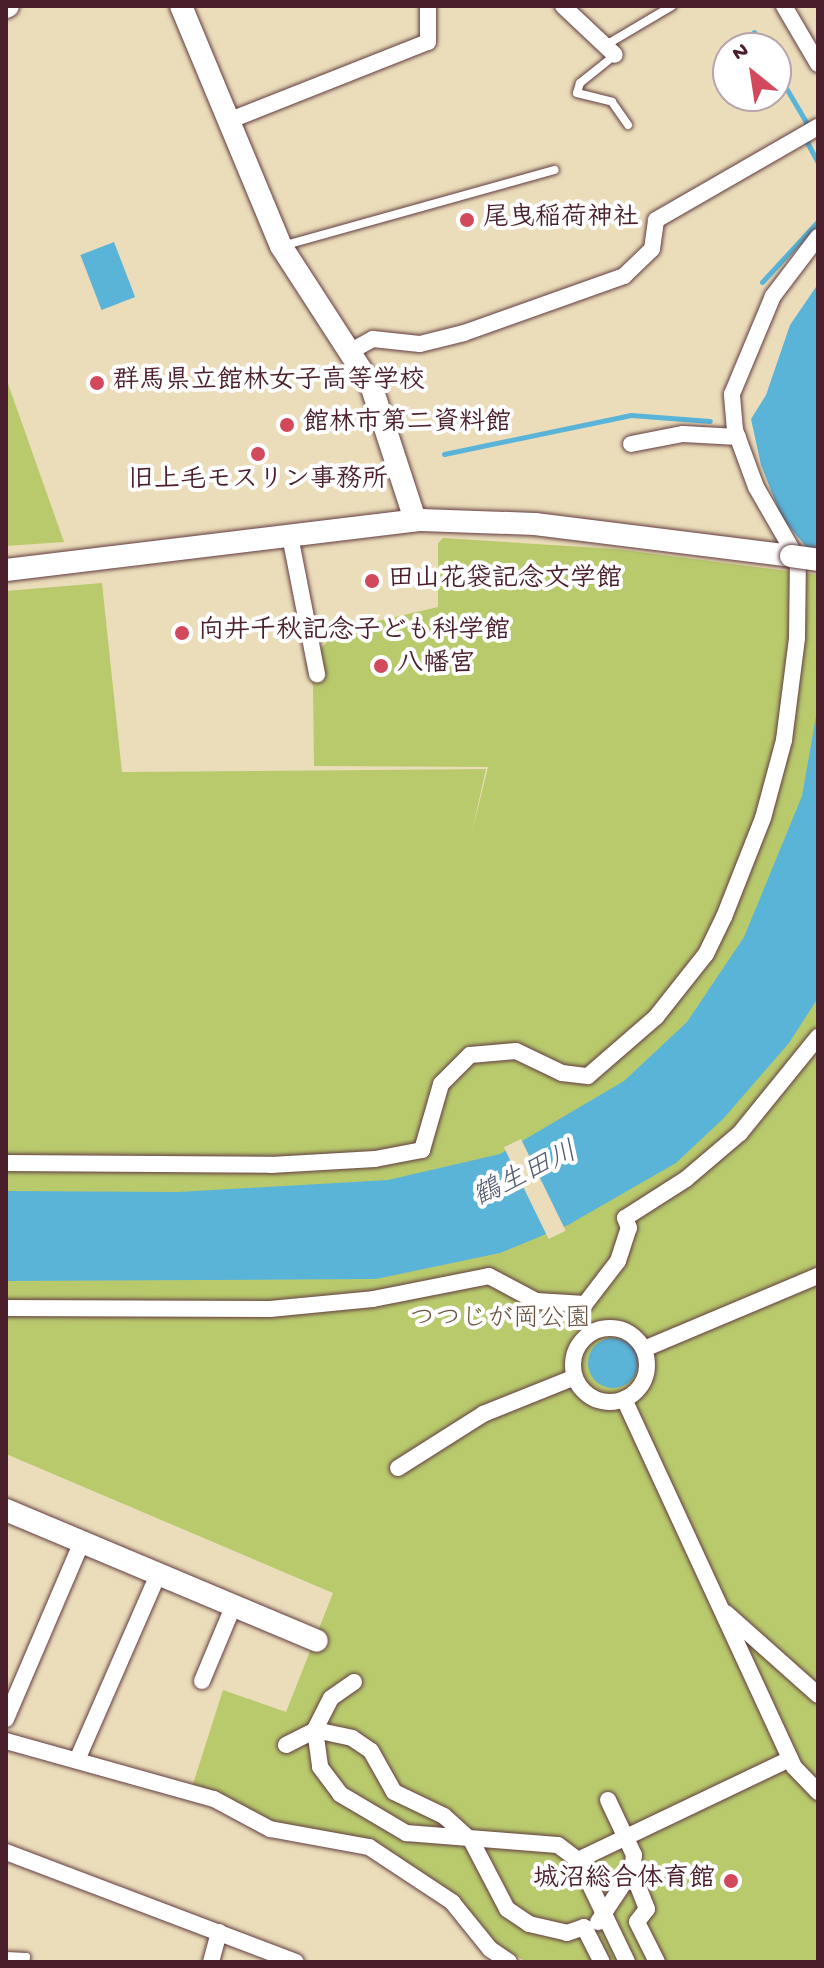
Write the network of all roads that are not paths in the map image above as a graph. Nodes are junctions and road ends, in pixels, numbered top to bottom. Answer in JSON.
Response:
{"nodes":[{"id":1,"x":181,"y":6,"type":"edge"},
{"id":2,"x":428,"y":6,"type":"edge"},
{"id":3,"x":563,"y":6,"type":"edge"},
{"id":4,"x":672,"y":6,"type":"edge"},
{"id":5,"x":784,"y":6,"type":"edge"},
{"id":6,"x":610,"y":50,"type":"junction"},
{"id":7,"x":818,"y":64,"type":"edge"},
{"id":8,"x":228,"y":121,"type":"junction"},
{"id":9,"x":628,"y":125,"type":"dead end"},
{"id":10,"x":818,"y":127,"type":"edge"},
{"id":11,"x":555,"y":170,"type":"dead end"},
{"id":12,"x":818,"y":237,"type":"edge"},
{"id":13,"x":281,"y":246,"type":"junction"},
{"id":14,"x":353,"y":350,"type":"junction"},
{"id":15,"x":738,"y":437,"type":"junction"},
{"id":16,"x":631,"y":444,"type":"dead end"},
{"id":17,"x":415,"y":520,"type":"junction"},
{"id":18,"x":290,"y":536,"type":"junction"},
{"id":19,"x":818,"y":560,"type":"edge"},
{"id":20,"x":6,"y":570,"type":"edge"},
{"id":21,"x":317,"y":674,"type":"dead end"},
{"id":22,"x":818,"y":1037,"type":"edge"},
{"id":23,"x":6,"y":1163,"type":"edge"},
{"id":24,"x":818,"y":1276,"type":"edge"},
{"id":25,"x":6,"y":1308,"type":"edge"},
{"id":26,"x":644,"y":1349,"type":"junction"},
{"id":27,"x":575,"y":1377,"type":"junction"},
{"id":28,"x":624,"y":1399,"type":"junction"},
{"id":29,"x":398,"y":1468,"type":"dead end"},
{"id":30,"x":7,"y":1513,"type":"edge"},
{"id":31,"x":82,"y":1542,"type":"junction"},
{"id":32,"x":158,"y":1575,"type":"junction"},
{"id":33,"x":233,"y":1607,"type":"junction"},
{"id":34,"x":721,"y":1609,"type":"junction"},
{"id":35,"x":317,"y":1641,"type":"dead end"},
{"id":36,"x":202,"y":1681,"type":"dead end"},
{"id":37,"x":354,"y":1682,"type":"dead end"},
{"id":38,"x":818,"y":1695,"type":"edge"},
{"id":39,"x":6,"y":1719,"type":"edge"},
{"id":40,"x":315,"y":1730,"type":"junction"},
{"id":41,"x":6,"y":1741,"type":"edge"},
{"id":42,"x":286,"y":1745,"type":"dead end"},
{"id":43,"x":790,"y":1759,"type":"junction"},
{"id":44,"x":77,"y":1760,"type":"junction"},
{"id":45,"x":394,"y":1792,"type":"junction"},
{"id":46,"x":818,"y":1792,"type":"edge"},
{"id":47,"x":608,"y":1800,"type":"dead end"},
{"id":48,"x":388,"y":1823,"type":"junction"},
{"id":49,"x":627,"y":1838,"type":"junction"},
{"id":50,"x":471,"y":1840,"type":"junction"},
{"id":51,"x":6,"y":1852,"type":"edge"},
{"id":52,"x":578,"y":1860,"type":"junction"},
{"id":53,"x":632,"y":1871,"type":"junction"},
{"id":54,"x":615,"y":1900,"type":"junction"},
{"id":55,"x":604,"y":1920,"type":"junction"},
{"id":56,"x":637,"y":1922,"type":"junction"},
{"id":57,"x":584,"y":1927,"type":"junction"},
{"id":58,"x":219,"y":1932,"type":"junction"},
{"id":59,"x":26,"y":1946,"type":"dead end"},
{"id":60,"x":6,"y":1956,"type":"edge"},
{"id":61,"x":25,"y":1960,"type":"edge"},
{"id":62,"x":211,"y":1962,"type":"edge"},
{"id":63,"x":296,"y":1962,"type":"edge"},
{"id":64,"x":509,"y":1962,"type":"edge"},
{"id":65,"x":602,"y":1962,"type":"edge"},
{"id":66,"x":627,"y":1962,"type":"edge"},
{"id":67,"x":657,"y":1962,"type":"edge"}],
"edges":[{"from":1,"to":8,"type":"street"},
{"from":2,"to":8,"type":"street"},
{"from":3,"to":6,"type":"street"},
{"from":4,"to":6,"type":"lane"},
{"from":5,"to":7,"type":"street"},
{"from":6,"to":9,"type":"lane"},
{"from":8,"to":13,"type":"street"},
{"from":10,"to":14,"type":"street"},
{"from":11,"to":13,"type":"lane"},
{"from":12,"to":15,"type":"street"},
{"from":13,"to":14,"type":"street"},
{"from":14,"to":17,"type":"street"},
{"from":15,"to":16,"type":"street"},
{"from":15,"to":23,"type":"street"},
{"from":17,"to":18,"type":"street"},
{"from":17,"to":19,"type":"street","bridge":true},
{"from":18,"to":20,"type":"street"},
{"from":18,"to":21,"type":"street"},
{"from":22,"to":25,"type":"street"},
{"from":24,"to":26,"type":"street"},
{"from":26,"to":27,"type":"street"},
{"from":26,"to":28,"type":"street"},
{"from":27,"to":28,"type":"street"},
{"from":27,"to":29,"type":"street"},
{"from":28,"to":34,"type":"street"},
{"from":30,"to":31,"type":"street"},
{"from":31,"to":32,"type":"street"},
{"from":31,"to":39,"type":"street"},
{"from":32,"to":33,"type":"street"},
{"from":32,"to":44,"type":"street"},
{"from":33,"to":35,"type":"street"},
{"from":33,"to":36,"type":"street"},
{"from":34,"to":38,"type":"street"},
{"from":34,"to":43,"type":"street"},
{"from":37,"to":40,"type":"street"},
{"from":40,"to":42,"type":"street"},
{"from":40,"to":45,"type":"street"},
{"from":40,"to":48,"type":"street"},
{"from":41,"to":44,"type":"street"},
{"from":43,"to":46,"type":"street"},
{"from":43,"to":49,"type":"street"},
{"from":44,"to":64,"type":"street"},
{"from":45,"to":48,"type":"street"},
{"from":45,"to":50,"type":"street"},
{"from":47,"to":49,"type":"street"},
{"from":48,"to":50,"type":"street"},
{"from":49,"to":52,"type":"street"},
{"from":49,"to":53,"type":"street"},
{"from":50,"to":52,"type":"street"},
{"from":50,"to":57,"type":"street"},
{"from":51,"to":58,"type":"street"},
{"from":52,"to":55,"type":"street"},
{"from":53,"to":54,"type":"street"},
{"from":53,"to":56,"type":"street"},
{"from":54,"to":55,"type":"street"},
{"from":54,"to":56,"type":"street"},
{"from":55,"to":57,"type":"street"},
{"from":55,"to":66,"type":"street"},
{"from":56,"to":67,"type":"street"},
{"from":57,"to":65,"type":"street"},
{"from":58,"to":62,"type":"street"},
{"from":58,"to":63,"type":"street"},
{"from":59,"to":61,"type":"lane"},
{"from":60,"to":61,"type":"lane"}]}
